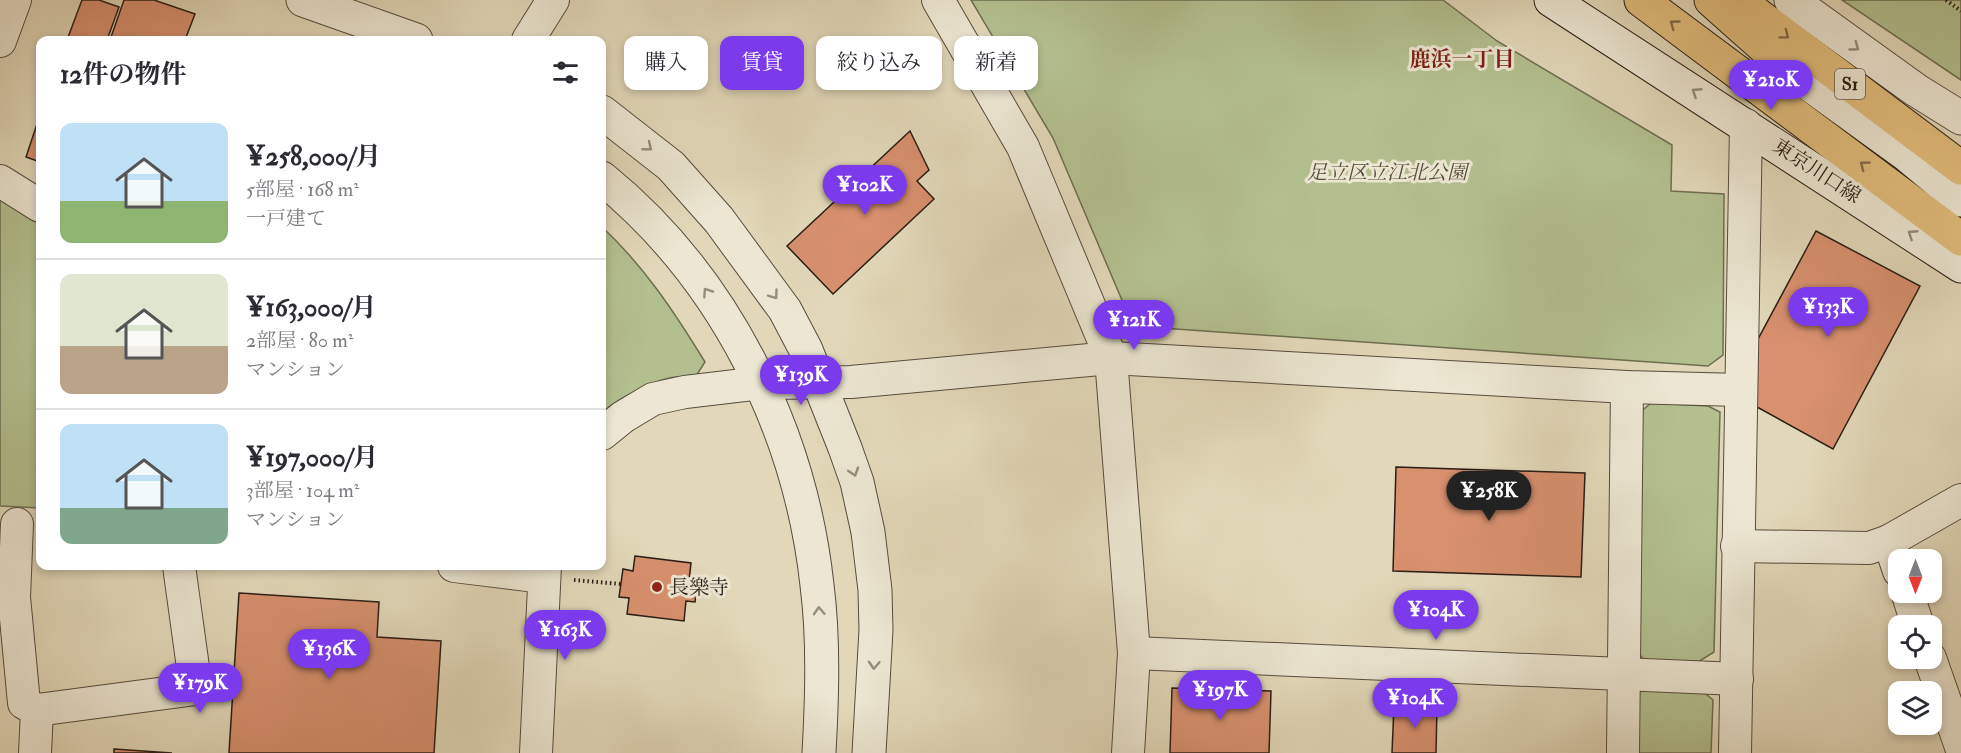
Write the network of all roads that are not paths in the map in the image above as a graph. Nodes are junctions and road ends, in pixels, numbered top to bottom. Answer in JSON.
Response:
{"nodes":[{"id":1,"x":15,"y":0,"type":"edge"},
{"id":2,"x":303,"y":0,"type":"edge"},
{"id":3,"x":553,"y":0,"type":"edge"},
{"id":4,"x":938,"y":0,"type":"edge"},
{"id":5,"x":1551,"y":0,"type":"edge"},
{"id":6,"x":1641,"y":0,"type":"edge"},
{"id":7,"x":1696,"y":0,"type":"edge"},
{"id":8,"x":1711,"y":0,"type":"edge"},
{"id":9,"x":1738,"y":0,"type":"edge"},
{"id":10,"x":1791,"y":0,"type":"edge"},
{"id":11,"x":405,"y":36,"type":"edge"},
{"id":12,"x":530,"y":36,"type":"edge"},
{"id":13,"x":0,"y":40,"type":"edge"},
{"id":14,"x":1793,"y":73,"type":"junction"},
{"id":15,"x":606,"y":114,"type":"edge"},
{"id":16,"x":1961,"y":118,"type":"edge"},
{"id":17,"x":1746,"y":125,"type":"junction"},
{"id":18,"x":1961,"y":168,"type":"edge"},
{"id":19,"x":0,"y":181,"type":"edge"},
{"id":20,"x":606,"y":181,"type":"edge"},
{"id":21,"x":1961,"y":200,"type":"edge"},
{"id":22,"x":36,"y":204,"type":"edge"},
{"id":23,"x":1961,"y":239,"type":"edge"},
{"id":24,"x":1961,"y":266,"type":"edge"},
{"id":25,"x":1111,"y":358,"type":"junction"},
{"id":26,"x":761,"y":383,"type":"junction"},
{"id":27,"x":819,"y":383,"type":"junction"},
{"id":28,"x":1627,"y":387,"type":"junction"},
{"id":29,"x":1740,"y":390,"type":"junction"},
{"id":30,"x":606,"y":431,"type":"edge"},
{"id":31,"x":1961,"y":500,"type":"edge"},
{"id":32,"x":19,"y":524,"type":"edge"},
{"id":33,"x":1889,"y":542,"type":"junction"},
{"id":34,"x":1737,"y":546,"type":"junction"},
{"id":35,"x":1891,"y":549,"type":"edge"},
{"id":36,"x":180,"y":570,"type":"edge"},
{"id":37,"x":526,"y":570,"type":"edge"},
{"id":38,"x":544,"y":571,"type":"edge"},
{"id":39,"x":1134,"y":653,"type":"junction"},
{"id":40,"x":1934,"y":669,"type":"edge"},
{"id":41,"x":1625,"y":674,"type":"junction"},
{"id":42,"x":1737,"y":679,"type":"junction"},
{"id":43,"x":37,"y":710,"type":"junction"},
{"id":44,"x":1961,"y":747,"type":"edge"},
{"id":45,"x":35,"y":753,"type":"edge"},
{"id":46,"x":537,"y":753,"type":"edge"},
{"id":47,"x":819,"y":753,"type":"edge"},
{"id":48,"x":869,"y":753,"type":"edge"},
{"id":49,"x":1128,"y":753,"type":"edge"},
{"id":50,"x":1623,"y":753,"type":"edge"},
{"id":51,"x":1735,"y":753,"type":"edge"}],
"edges":[{"from":1,"to":13,"type":"street"},
{"from":2,"to":11,"type":"street"},
{"from":3,"to":12,"type":"street"},
{"from":4,"to":25,"type":"street"},
{"from":17,"to":5,"type":"street","name":"東京川口線","one_way":true},
{"from":23,"to":6,"type":"highway","one_way":true},
{"from":7,"to":14,"type":"street"},
{"from":8,"to":14,"type":"highway"},
{"from":9,"to":18,"type":"highway","number":"S1","one_way":true},
{"from":10,"to":16,"type":"street","one_way":true},
{"from":14,"to":21,"type":"street"},
{"from":15,"to":27,"type":"street","one_way":true},
{"from":24,"to":17,"type":"street","name":"東京川口線","one_way":true},
{"from":17,"to":29,"type":"street"},
{"from":19,"to":22,"type":"street"},
{"from":26,"to":20,"type":"street","one_way":true},
{"from":25,"to":27,"type":"street"},
{"from":25,"to":28,"type":"street"},
{"from":25,"to":39,"type":"street"},
{"from":26,"to":27,"type":"street"},
{"from":26,"to":30,"type":"street"},
{"from":47,"to":26,"type":"street","one_way":true},
{"from":27,"to":48,"type":"street","one_way":true},
{"from":28,"to":29,"type":"street"},
{"from":28,"to":41,"type":"street"},
{"from":29,"to":34,"type":"street"},
{"from":31,"to":33,"type":"street"},
{"from":32,"to":43,"type":"street"},
{"from":33,"to":34,"type":"street"},
{"from":33,"to":35,"type":"street"},
{"from":34,"to":42,"type":"street"},
{"from":36,"to":43,"type":"street"},
{"from":37,"to":38,"type":"street"},
{"from":38,"to":46,"type":"street"},
{"from":39,"to":41,"type":"street"},
{"from":39,"to":49,"type":"street"},
{"from":40,"to":44,"type":"street"},
{"from":41,"to":42,"type":"street"},
{"from":41,"to":50,"type":"street"},
{"from":42,"to":51,"type":"street"},
{"from":43,"to":45,"type":"street"}]}
